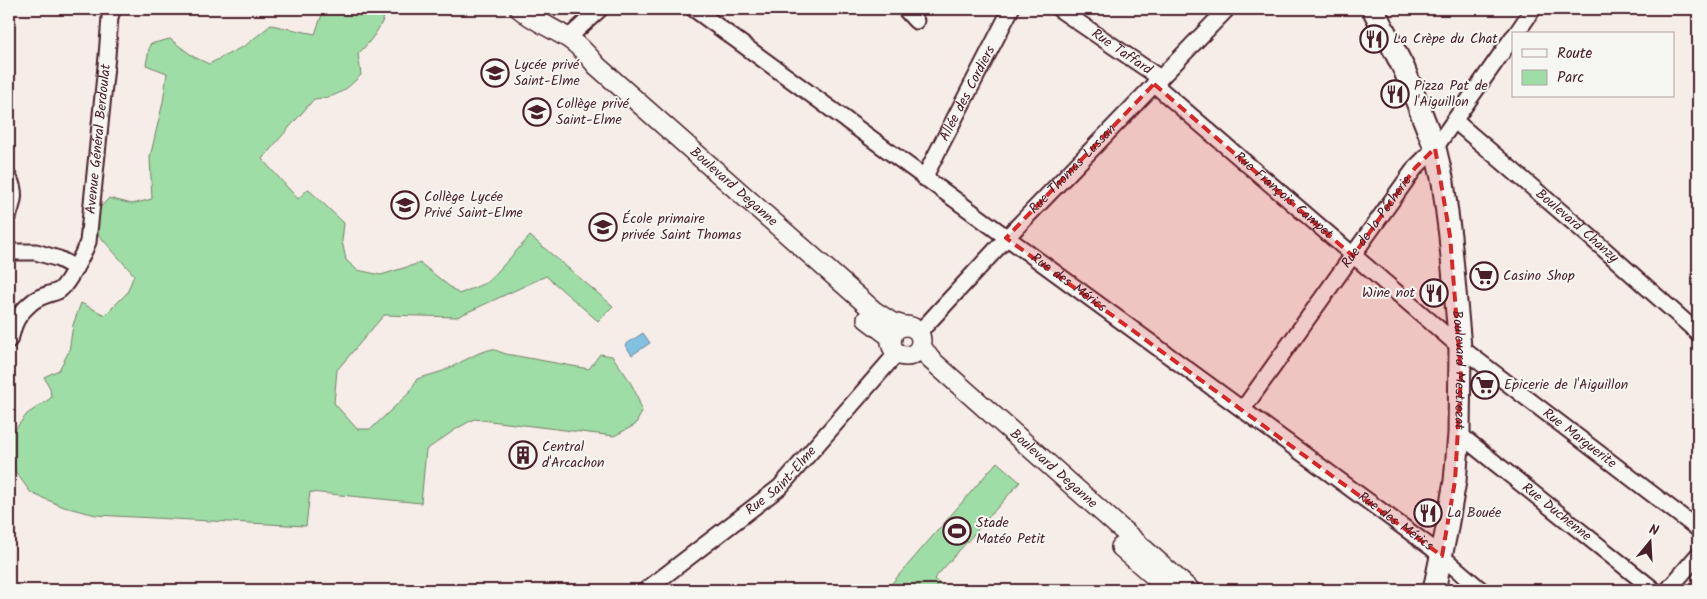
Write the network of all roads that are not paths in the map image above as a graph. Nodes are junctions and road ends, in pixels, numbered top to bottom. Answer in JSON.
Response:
{"nodes":[{"id":1,"x":113,"y":9,"type":"edge"},
{"id":2,"x":520,"y":9,"type":"edge"},
{"id":3,"x":540,"y":9,"type":"edge"},
{"id":4,"x":600,"y":9,"type":"edge"},
{"id":5,"x":694,"y":9,"type":"edge"},
{"id":6,"x":905,"y":9,"type":"edge"},
{"id":7,"x":1011,"y":9,"type":"edge"},
{"id":8,"x":1059,"y":9,"type":"edge"},
{"id":9,"x":1227,"y":9,"type":"edge"},
{"id":10,"x":1372,"y":9,"type":"edge"},
{"id":11,"x":1533,"y":9,"type":"edge"},
{"id":12,"x":916,"y":21,"type":"dead end"},
{"id":13,"x":1517,"y":32,"type":"edge"},
{"id":14,"x":568,"y":38,"type":"junction"},
{"id":15,"x":1512,"y":38,"type":"edge"},
{"id":16,"x":1157,"y":81,"type":"junction"},
{"id":17,"x":1455,"y":121,"type":"junction"},
{"id":18,"x":1436,"y":148,"type":"junction"},
{"id":19,"x":9,"y":178,"type":"edge"},
{"id":20,"x":924,"y":178,"type":"junction"},
{"id":21,"x":9,"y":214,"type":"edge"},
{"id":22,"x":1006,"y":238,"type":"junction"},
{"id":23,"x":9,"y":252,"type":"edge"},
{"id":24,"x":1353,"y":256,"type":"junction"},
{"id":25,"x":74,"y":267,"type":"junction"},
{"id":26,"x":1698,"y":334,"type":"edge"},
{"id":27,"x":9,"y":340,"type":"edge"},
{"id":28,"x":907,"y":342,"type":"junction"},
{"id":29,"x":1460,"y":347,"type":"junction"},
{"id":30,"x":1243,"y":409,"type":"junction"},
{"id":31,"x":1459,"y":434,"type":"junction"},
{"id":32,"x":1698,"y":529,"type":"edge"},
{"id":33,"x":1698,"y":555,"type":"edge"},
{"id":34,"x":1442,"y":556,"type":"junction"},
{"id":35,"x":646,"y":590,"type":"edge"},
{"id":36,"x":1170,"y":590,"type":"edge"},
{"id":37,"x":1190,"y":590,"type":"edge"},
{"id":38,"x":1434,"y":590,"type":"edge"},
{"id":39,"x":1481,"y":590,"type":"edge"},
{"id":40,"x":1654,"y":590,"type":"edge"},
{"id":41,"x":1668,"y":590,"type":"edge"}],
"edges":[{"from":1,"to":25,"type":"street","name":"Avenue Général Berdoulat"},
{"from":2,"to":14,"type":"street"},
{"from":3,"to":14,"type":"street","name":"Boulevard Deganne"},
{"from":4,"to":14,"type":"street"},
{"from":5,"to":20,"type":"street","name":"Rue des Mérics"},
{"from":6,"to":12,"type":"street"},
{"from":7,"to":20,"type":"street","name":"Allée des Cordiers"},
{"from":8,"to":16,"type":"street","name":"Rue Taffard"},
{"from":9,"to":16,"type":"street","name":"Rue Thomas Lussan"},
{"from":10,"to":18,"type":"main road","name":"Boulevard Mestrezat"},
{"from":11,"to":13,"type":"street"},
{"from":14,"to":28,"type":"street","name":"Boulevard Deganne"},
{"from":15,"to":17,"type":"street","name":"Rue de la Pécherie"},
{"from":16,"to":22,"type":"street","name":"Rue Thomas Lussan"},
{"from":16,"to":24,"type":"street","name":"Rue François Campet"},
{"from":17,"to":18,"type":"street","name":"Rue de la Pécherie"},
{"from":17,"to":26,"type":"street","name":"Boulevard Chanzy"},
{"from":18,"to":24,"type":"street","name":"Rue de la Pécherie"},
{"from":18,"to":29,"type":"main road","name":"Boulevard Mestrezat"},
{"from":19,"to":21,"type":"street"},
{"from":20,"to":22,"type":"street","name":"Rue des Mérics"},
{"from":22,"to":28,"type":"street","name":"Rue Thomas Lussan"},
{"from":22,"to":30,"type":"street","name":"Rue des Mérics"},
{"from":23,"to":25,"type":"street"},
{"from":24,"to":29,"type":"street","name":"Rue François Campet"},
{"from":24,"to":30,"type":"street","name":"Rue de la Pécherie"},
{"from":25,"to":27,"type":"street","name":"Avenue Général Berdoulat"},
{"from":28,"to":35,"type":"street","name":"Rue Saint-Elme"},
{"from":28,"to":36,"type":"street","name":"Boulevard Deganne"},
{"from":28,"to":37,"type":"street","name":"Boulevard Deganne"},
{"from":29,"to":31,"type":"main road","name":"Boulevard Mestrezat"},
{"from":29,"to":32,"type":"street","name":"Rue Marguerite"},
{"from":30,"to":34,"type":"street","name":"Rue des Mérics"},
{"from":31,"to":34,"type":"main road","name":"Boulevard Mestrezat"},
{"from":31,"to":40,"type":"street","name":"Rue Duchenne"},
{"from":33,"to":41,"type":"street"},
{"from":34,"to":38,"type":"main road","name":"Boulevard Mestrezat"},
{"from":34,"to":39,"type":"street","name":"Rue des Mérics"}]}
